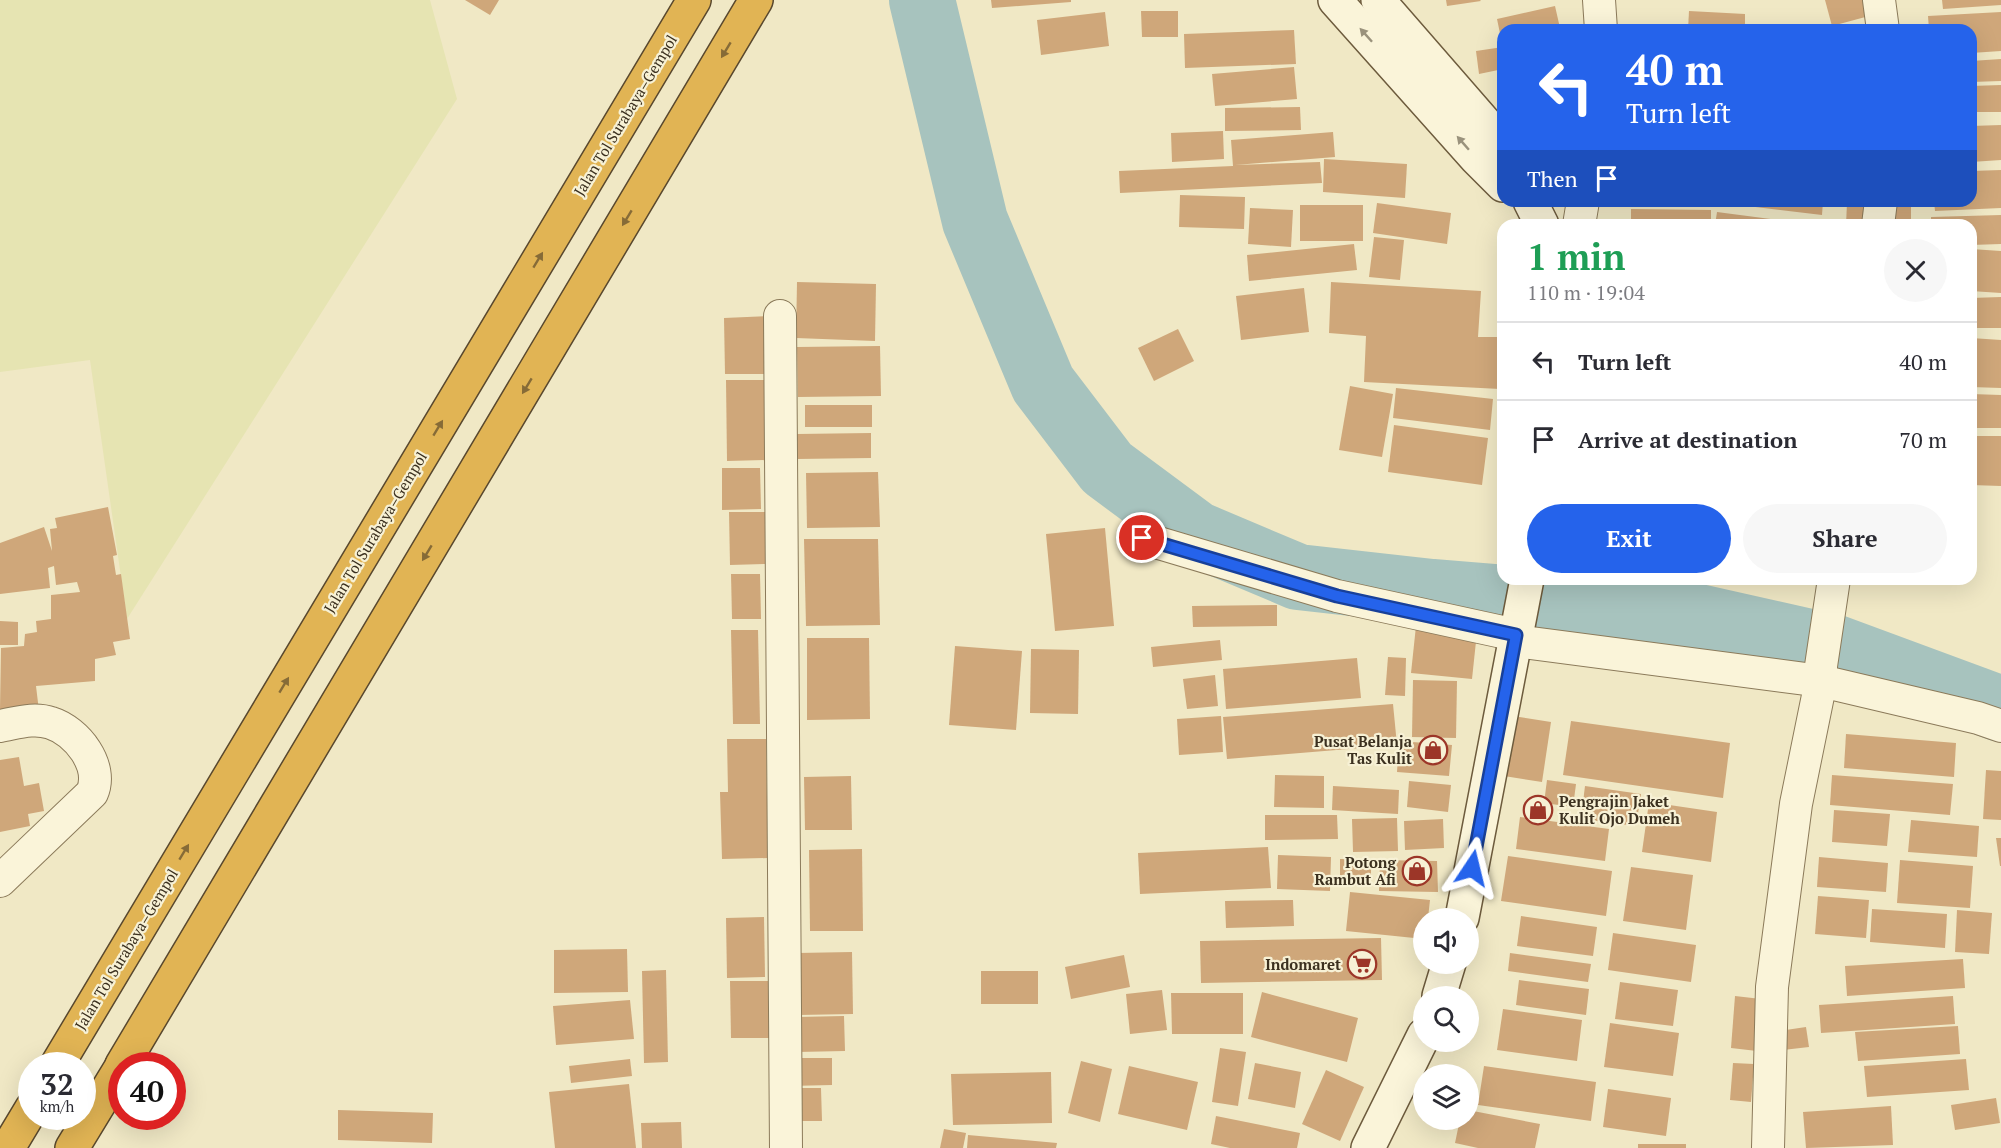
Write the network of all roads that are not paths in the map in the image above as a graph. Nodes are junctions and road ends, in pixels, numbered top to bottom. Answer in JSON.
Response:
{"nodes":[{"id":1,"x":694,"y":0,"type":"edge"},
{"id":2,"x":756,"y":0,"type":"edge"},
{"id":3,"x":1335,"y":0,"type":"edge"},
{"id":4,"x":1378,"y":0,"type":"edge"},
{"id":5,"x":1599,"y":0,"type":"edge"},
{"id":6,"x":1879,"y":0,"type":"edge"},
{"id":7,"x":1601,"y":24,"type":"edge"},
{"id":8,"x":1882,"y":24,"type":"edge"},
{"id":9,"x":1407,"y":57,"type":"junction"},
{"id":10,"x":1497,"y":141,"type":"edge"},
{"id":11,"x":1497,"y":179,"type":"edge"},
{"id":12,"x":780,"y":316,"type":"dead end"},
{"id":13,"x":1142,"y":538,"type":"dead end"},
{"id":14,"x":1526,"y":585,"type":"edge"},
{"id":15,"x":1833,"y":585,"type":"edge"},
{"id":16,"x":1518,"y":630,"type":"junction"},
{"id":17,"x":1821,"y":674,"type":"junction"},
{"id":18,"x":0,"y":726,"type":"edge"},
{"id":19,"x":2001,"y":726,"type":"edge"},
{"id":20,"x":0,"y":881,"type":"edge"},
{"id":21,"x":1464,"y":908,"type":"edge"},
{"id":22,"x":65,"y":1052,"type":"edge"},
{"id":23,"x":130,"y":1052,"type":"edge"},
{"id":24,"x":1416,"y":1052,"type":"edge"},
{"id":25,"x":108,"y":1089,"type":"edge"},
{"id":26,"x":19,"y":1130,"type":"edge"},
{"id":27,"x":8,"y":1148,"type":"edge"},
{"id":28,"x":72,"y":1148,"type":"edge"},
{"id":29,"x":786,"y":1148,"type":"edge"},
{"id":30,"x":1368,"y":1148,"type":"edge"},
{"id":31,"x":1768,"y":1148,"type":"edge"}],
"edges":[{"from":22,"to":1,"type":"highway","name":"Jalan Tol Surabaya–Gempol","one_way":true},
{"from":2,"to":23,"type":"highway","one_way":true},
{"from":9,"to":3,"type":"street","one_way":true},
{"from":4,"to":9,"type":"street"},
{"from":5,"to":7,"type":"street"},
{"from":6,"to":8,"type":"street"},
{"from":9,"to":10,"type":"street"},
{"from":11,"to":9,"type":"street","one_way":true},
{"from":12,"to":29,"type":"street"},
{"from":13,"to":16,"type":"street"},
{"from":14,"to":16,"type":"street"},
{"from":15,"to":17,"type":"street"},
{"from":16,"to":17,"type":"street"},
{"from":16,"to":21,"type":"street"},
{"from":17,"to":19,"type":"street"},
{"from":17,"to":31,"type":"street"},
{"from":18,"to":20,"type":"street"},
{"from":24,"to":30,"type":"street"},
{"from":25,"to":28,"type":"highway"},
{"from":26,"to":27,"type":"highway"}]}
